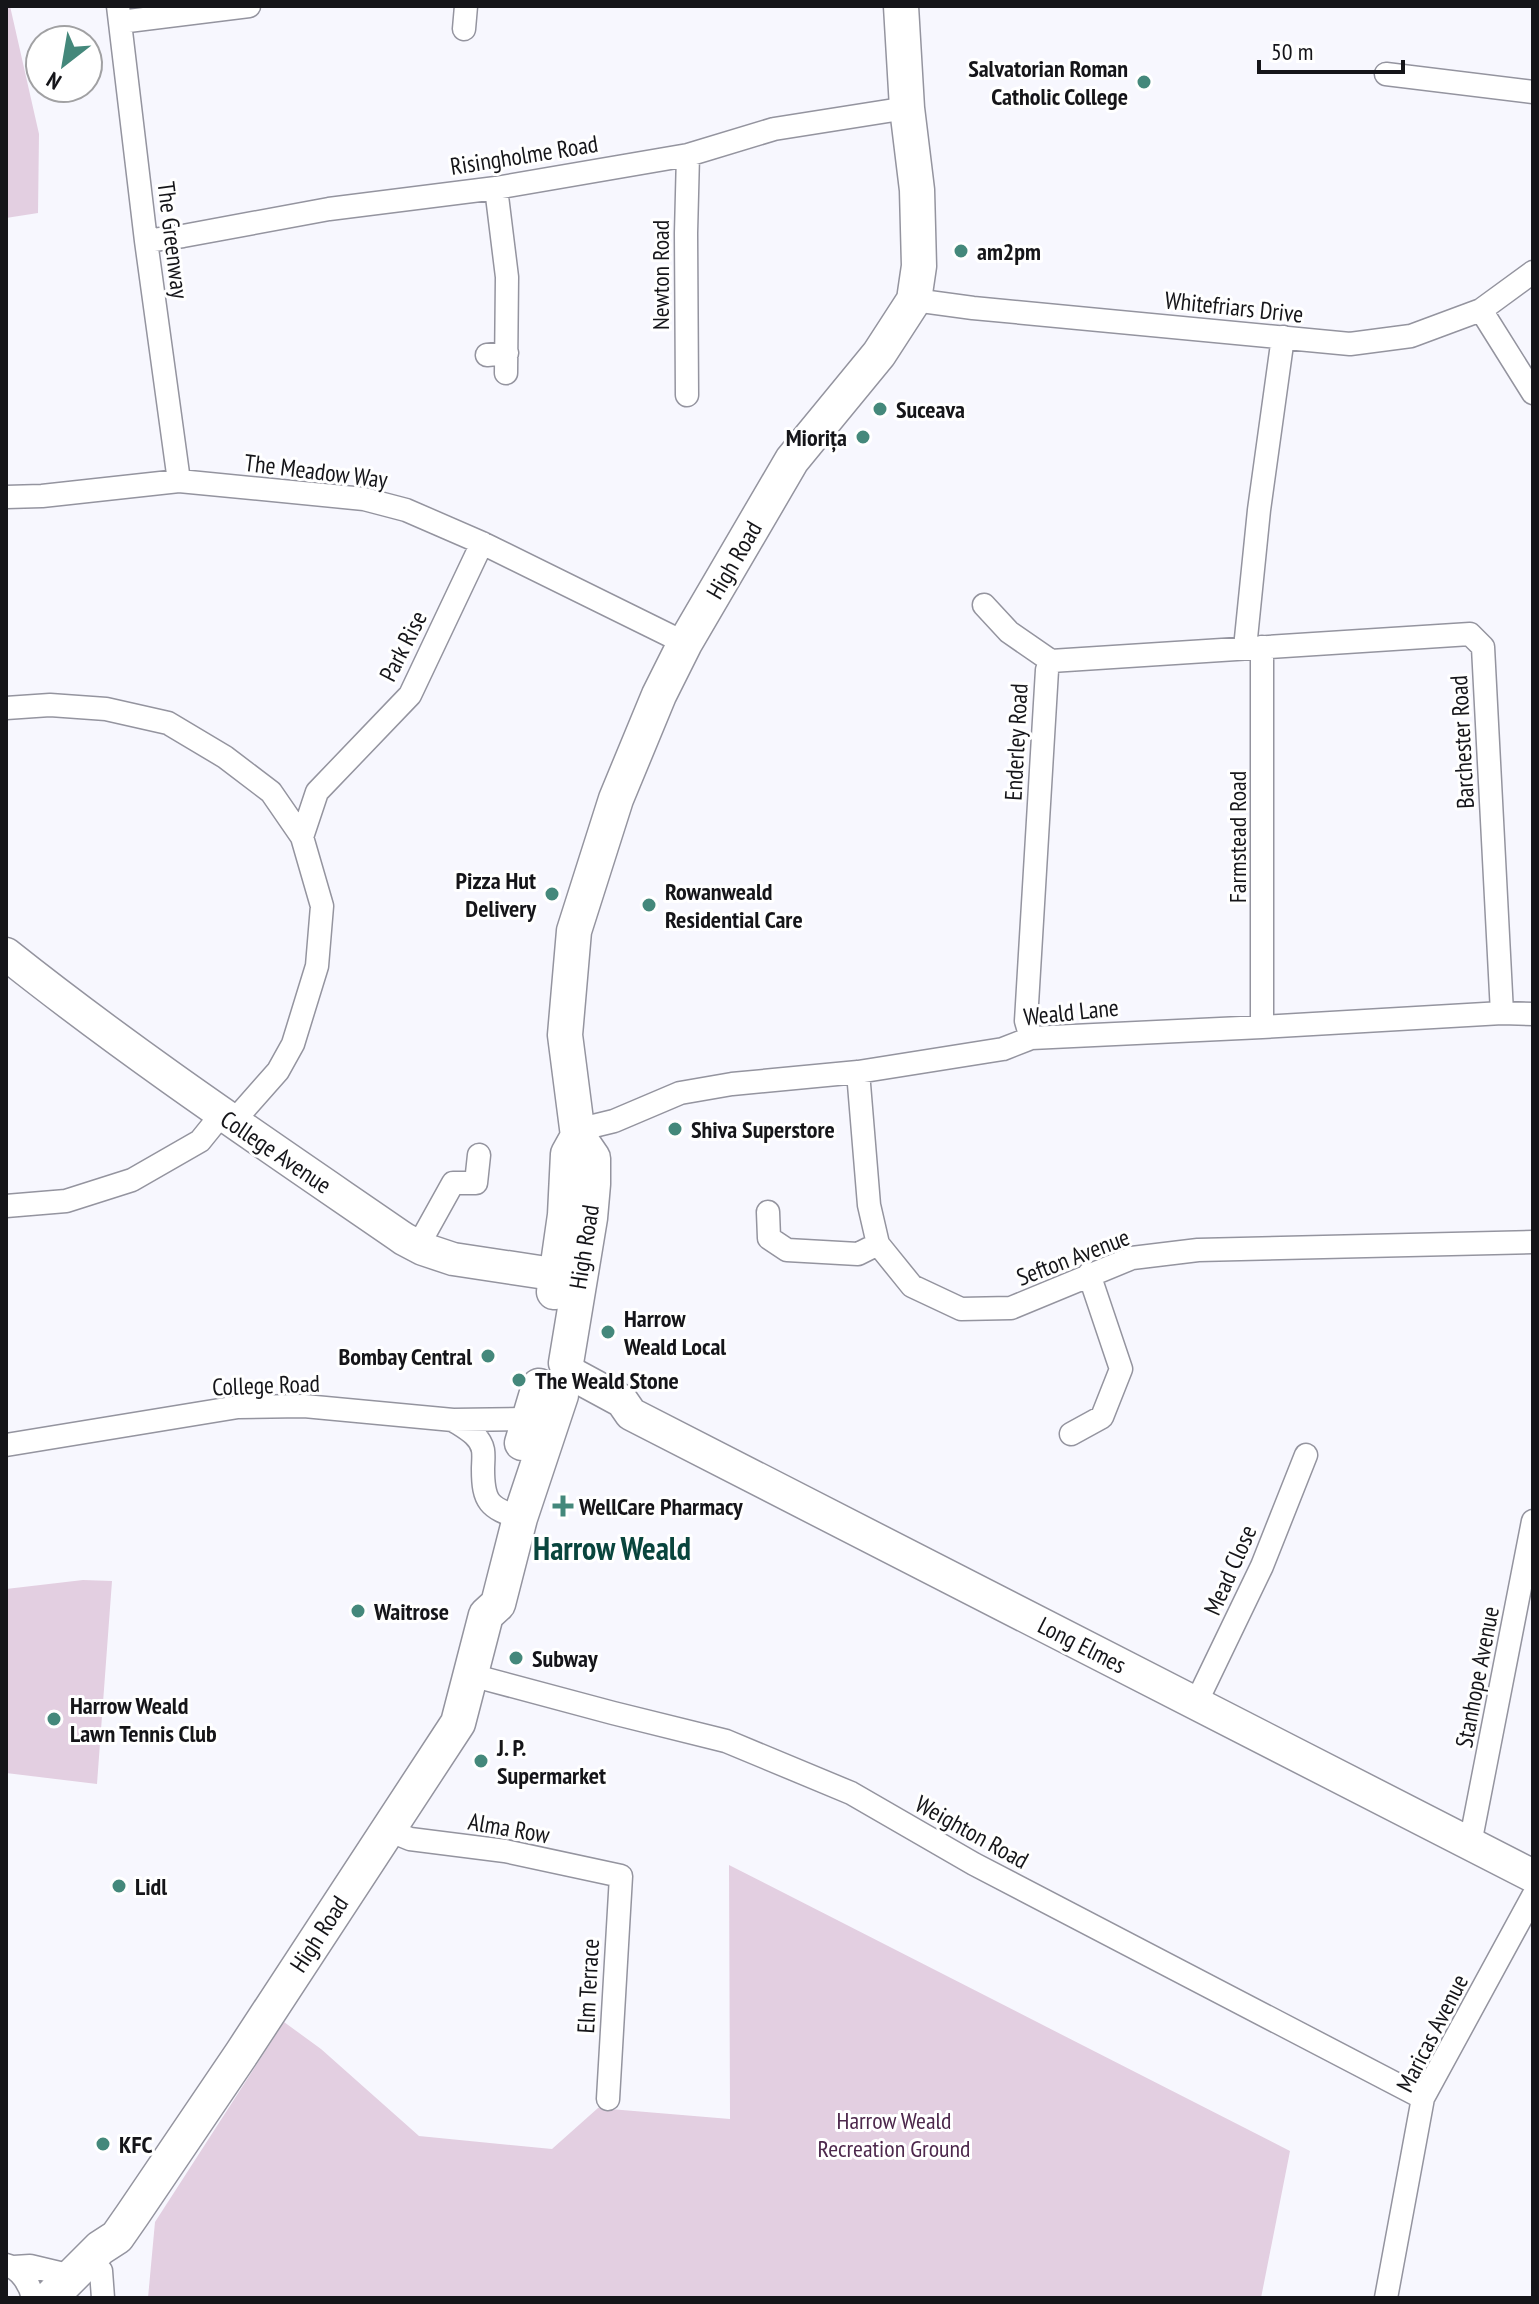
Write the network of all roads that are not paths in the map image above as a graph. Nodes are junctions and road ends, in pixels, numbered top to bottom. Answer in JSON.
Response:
{"nodes":[{"id":1,"x":249,"y":6,"type":"edge"},
{"id":2,"x":466,"y":6,"type":"edge"},
{"id":3,"x":901,"y":6,"type":"edge"},
{"id":4,"x":119,"y":14,"type":"edge"},
{"id":5,"x":464,"y":29,"type":"dead end"},
{"id":6,"x":1386,"y":74,"type":"dead end"},
{"id":7,"x":1533,"y":92,"type":"edge"},
{"id":8,"x":907,"y":108,"type":"junction"},
{"id":9,"x":688,"y":155,"type":"junction"},
{"id":10,"x":496,"y":188,"type":"junction"},
{"id":11,"x":146,"y":241,"type":"junction"},
{"id":12,"x":1533,"y":272,"type":"edge"},
{"id":13,"x":914,"y":300,"type":"junction"},
{"id":14,"x":1481,"y":310,"type":"junction"},
{"id":15,"x":1283,"y":337,"type":"junction"},
{"id":16,"x":500,"y":360,"type":"dead end"},
{"id":17,"x":1533,"y":393,"type":"edge"},
{"id":18,"x":687,"y":395,"type":"dead end"},
{"id":19,"x":179,"y":481,"type":"junction"},
{"id":20,"x":6,"y":497,"type":"edge"},
{"id":21,"x":482,"y":543,"type":"junction"},
{"id":22,"x":984,"y":605,"type":"dead end"},
{"id":23,"x":685,"y":643,"type":"junction"},
{"id":24,"x":1253,"y":648,"type":"junction"},
{"id":25,"x":1051,"y":661,"type":"junction"},
{"id":26,"x":6,"y":708,"type":"edge"},
{"id":27,"x":271,"y":792,"type":"junction"},
{"id":28,"x":317,"y":792,"type":"junction"},
{"id":29,"x":302,"y":837,"type":"junction"},
{"id":30,"x":6,"y":954,"type":"edge"},
{"id":31,"x":1502,"y":1013,"type":"junction"},
{"id":32,"x":1533,"y":1014,"type":"edge"},
{"id":33,"x":1262,"y":1027,"type":"junction"},
{"id":34,"x":1031,"y":1038,"type":"junction"},
{"id":35,"x":858,"y":1072,"type":"junction"},
{"id":36,"x":227,"y":1118,"type":"junction"},
{"id":37,"x":578,"y":1133,"type":"junction"},
{"id":38,"x":479,"y":1155,"type":"dead end"},
{"id":39,"x":6,"y":1206,"type":"edge"},
{"id":40,"x":768,"y":1212,"type":"dead end"},
{"id":41,"x":1533,"y":1242,"type":"edge"},
{"id":42,"x":878,"y":1244,"type":"junction"},
{"id":43,"x":418,"y":1246,"type":"junction"},
{"id":44,"x":1089,"y":1274,"type":"junction"},
{"id":45,"x":567,"y":1277,"type":"junction"},
{"id":46,"x":559,"y":1379,"type":"junction"},
{"id":47,"x":529,"y":1419,"type":"junction"},
{"id":48,"x":453,"y":1420,"type":"junction"},
{"id":49,"x":1071,"y":1434,"type":"dead end"},
{"id":50,"x":6,"y":1445,"type":"edge"},
{"id":51,"x":1306,"y":1455,"type":"dead end"},
{"id":52,"x":511,"y":1515,"type":"junction"},
{"id":53,"x":1533,"y":1521,"type":"edge"},
{"id":54,"x":1525,"y":1607,"type":"edge"},
{"id":55,"x":471,"y":1675,"type":"junction"},
{"id":56,"x":1196,"y":1703,"type":"junction"},
{"id":57,"x":388,"y":1830,"type":"junction"},
{"id":58,"x":1470,"y":1844,"type":"junction"},
{"id":59,"x":621,"y":1876,"type":"joint"},
{"id":60,"x":1533,"y":1876,"type":"edge"},
{"id":61,"x":1533,"y":1896,"type":"edge"},
{"id":62,"x":1423,"y":2098,"type":"junction"},
{"id":63,"x":608,"y":2099,"type":"dead end"},
{"id":64,"x":10,"y":2266,"type":"edge"},
{"id":65,"x":80,"y":2288,"type":"edge"},
{"id":66,"x":33,"y":2298,"type":"edge"},
{"id":67,"x":1386,"y":2298,"type":"edge"}],
"edges":[{"from":1,"to":4,"type":"street"},
{"from":2,"to":5,"type":"street"},
{"from":3,"to":8,"type":"main road","name":"High Road"},
{"from":4,"to":11,"type":"street","name":"The Greenway"},
{"from":6,"to":7,"type":"street"},
{"from":8,"to":9,"type":"street","name":"Risingholme Road"},
{"from":8,"to":13,"type":"main road","name":"High Road"},
{"from":9,"to":10,"type":"street","name":"Risingholme Road"},
{"from":9,"to":18,"type":"street","name":"Newton Road"},
{"from":10,"to":11,"type":"street","name":"Risingholme Road"},
{"from":10,"to":16,"type":"street"},
{"from":11,"to":19,"type":"street","name":"The Greenway"},
{"from":12,"to":14,"type":"street","name":"Whitefriars Drive"},
{"from":13,"to":15,"type":"street","name":"Whitefriars Drive"},
{"from":13,"to":23,"type":"main road","name":"High Road"},
{"from":14,"to":15,"type":"street","name":"Whitefriars Drive"},
{"from":14,"to":17,"type":"street"},
{"from":15,"to":24,"type":"street","name":"Farmstead Road"},
{"from":19,"to":20,"type":"street","name":"The Meadow Way"},
{"from":19,"to":21,"type":"street","name":"The Meadow Way"},
{"from":21,"to":23,"type":"street","name":"The Meadow Way"},
{"from":21,"to":28,"type":"street","name":"Park Rise"},
{"from":22,"to":25,"type":"street"},
{"from":23,"to":37,"type":"main road","name":"High Road"},
{"from":24,"to":25,"type":"street","name":"Enderley Road"},
{"from":24,"to":31,"type":"street","name":"Barchester Road"},
{"from":24,"to":33,"type":"street","name":"Farmstead Road"},
{"from":25,"to":34,"type":"street","name":"Enderley Road"},
{"from":26,"to":27,"type":"street"},
{"from":27,"to":28,"type":"street"},
{"from":27,"to":29,"type":"street"},
{"from":28,"to":29,"type":"street","name":"Park Rise"},
{"from":29,"to":36,"type":"street"},
{"from":30,"to":36,"type":"street","name":"College Avenue"},
{"from":31,"to":32,"type":"street","name":"Weald Lane"},
{"from":31,"to":33,"type":"street","name":"Weald Lane"},
{"from":33,"to":34,"type":"street","name":"Weald Lane"},
{"from":34,"to":35,"type":"street","name":"Weald Lane"},
{"from":35,"to":37,"type":"street","name":"Weald Lane"},
{"from":35,"to":42,"type":"street","name":"Sefton Avenue"},
{"from":36,"to":39,"type":"street"},
{"from":36,"to":43,"type":"street","name":"College Avenue"},
{"from":37,"to":45,"type":"main road","name":"High Road"},
{"from":38,"to":43,"type":"street"},
{"from":40,"to":42,"type":"street"},
{"from":41,"to":44,"type":"street","name":"Sefton Avenue"},
{"from":42,"to":44,"type":"street","name":"Sefton Avenue"},
{"from":43,"to":45,"type":"street","name":"College Avenue"},
{"from":44,"to":49,"type":"street"},
{"from":45,"to":46,"type":"main road","name":"High Road"},
{"from":46,"to":47,"type":"main road","name":"High Road"},
{"from":46,"to":52,"type":"main road","name":"High Road"},
{"from":46,"to":56,"type":"street","name":"Long Elmes"},
{"from":47,"to":48,"type":"street","name":"College Road"},
{"from":47,"to":52,"type":"main road","name":"High Road"},
{"from":48,"to":50,"type":"street","name":"College Road"},
{"from":48,"to":52,"type":"street"},
{"from":51,"to":56,"type":"street","name":"Mead Close"},
{"from":52,"to":55,"type":"main road","name":"High Road"},
{"from":53,"to":54,"type":"street","name":"Stanhope Avenue"},
{"from":54,"to":58,"type":"street","name":"Stanhope Avenue"},
{"from":55,"to":57,"type":"main road","name":"High Road"},
{"from":55,"to":62,"type":"street","name":"Weighton Road"},
{"from":56,"to":58,"type":"street","name":"Long Elmes"},
{"from":57,"to":59,"type":"street","name":"Alma Row"},
{"from":57,"to":65,"type":"main road","name":"High Road"},
{"from":58,"to":60,"type":"street","name":"Long Elmes"},
{"from":59,"to":63,"type":"street","name":"Elm Terrace"},
{"from":61,"to":62,"type":"street","name":"Maricas Avenue"},
{"from":62,"to":67,"type":"street","name":"Maricas Avenue"},
{"from":64,"to":65,"type":"street"},
{"from":64,"to":66,"type":"street"}]}
